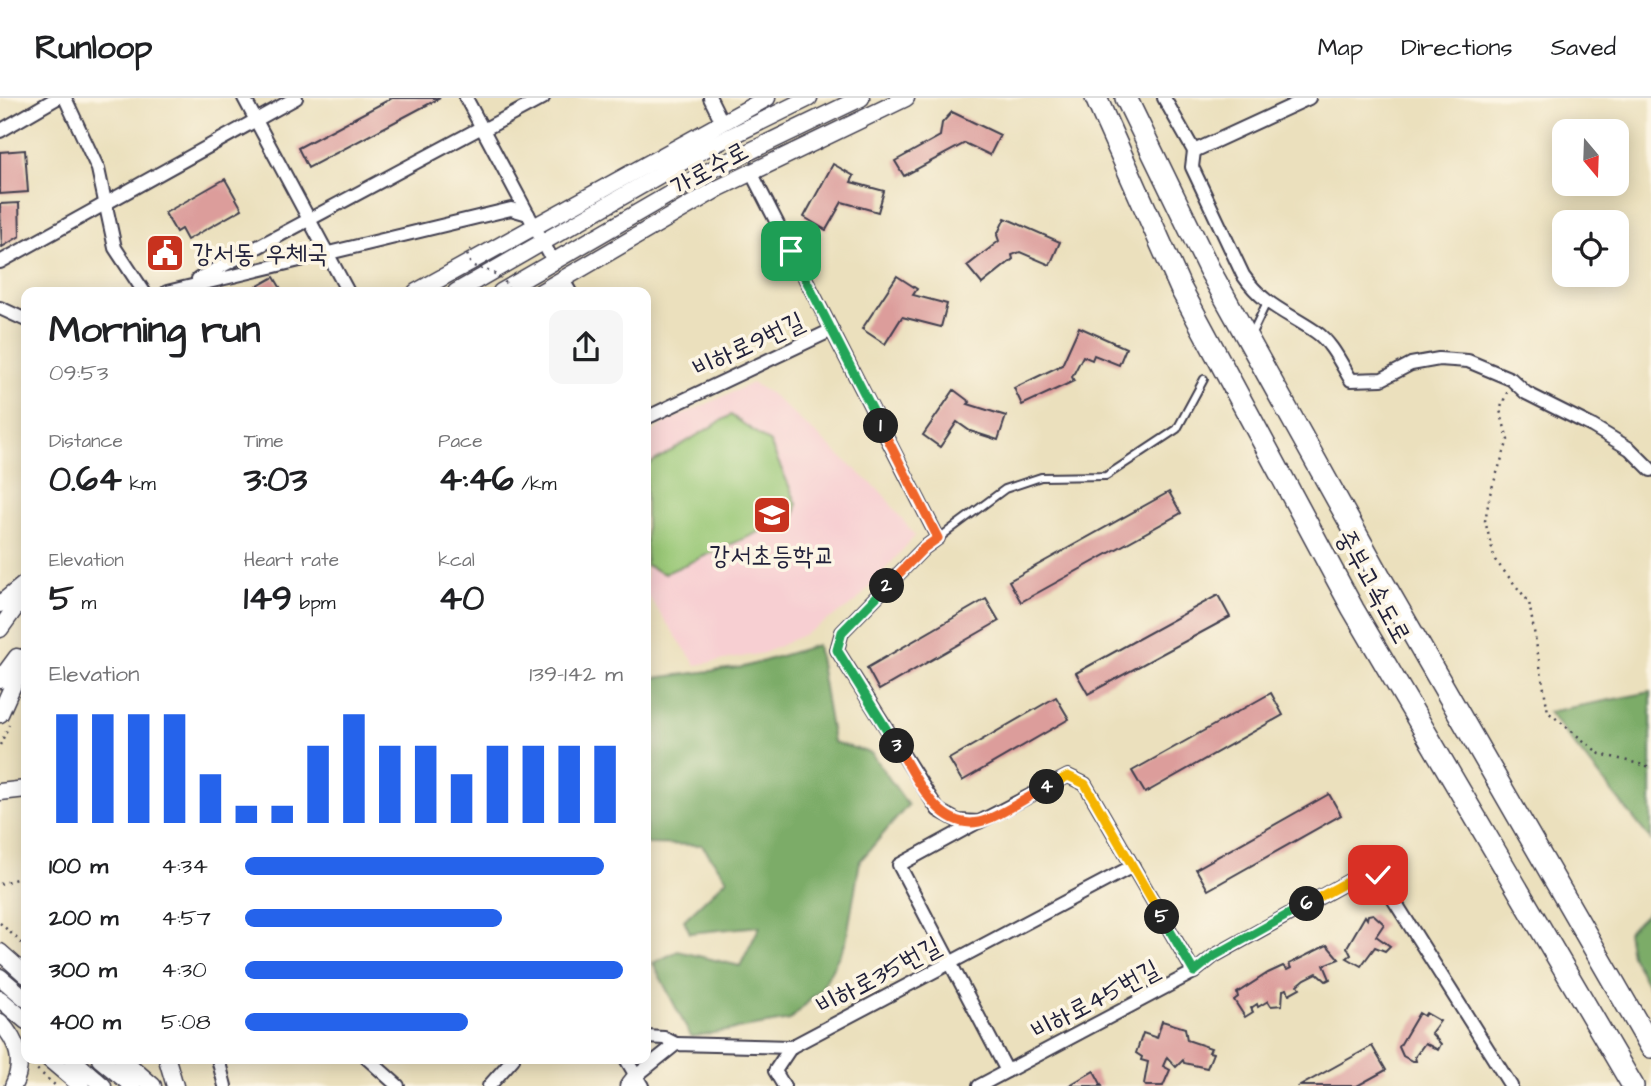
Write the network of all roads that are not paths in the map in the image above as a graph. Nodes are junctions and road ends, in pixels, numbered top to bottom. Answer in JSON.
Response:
{"nodes":[{"id":1,"x":57,"y":98,"type":"edge"},
{"id":2,"x":65,"y":98,"type":"edge"},
{"id":3,"x":244,"y":98,"type":"edge"},
{"id":4,"x":296,"y":98,"type":"edge"},
{"id":5,"x":466,"y":98,"type":"edge"},
{"id":6,"x":543,"y":98,"type":"edge"},
{"id":7,"x":710,"y":98,"type":"edge"},
{"id":8,"x":768,"y":98,"type":"edge"},
{"id":9,"x":810,"y":98,"type":"edge"},
{"id":10,"x":861,"y":98,"type":"edge"},
{"id":11,"x":906,"y":98,"type":"edge"},
{"id":12,"x":1096,"y":98,"type":"edge"},
{"id":13,"x":1125,"y":98,"type":"edge"},
{"id":14,"x":1164,"y":98,"type":"edge"},
{"id":15,"x":1309,"y":98,"type":"edge"},
{"id":16,"x":256,"y":120,"type":"junction"},
{"id":17,"x":722,"y":122,"type":"junction"},
{"id":18,"x":482,"y":128,"type":"junction"},
{"id":19,"x":0,"y":131,"type":"edge"},
{"id":20,"x":1194,"y":151,"type":"junction"},
{"id":21,"x":751,"y":172,"type":"junction"},
{"id":22,"x":106,"y":203,"type":"junction"},
{"id":23,"x":310,"y":219,"type":"junction"},
{"id":24,"x":531,"y":220,"type":"junction"},
{"id":25,"x":543,"y":242,"type":"junction"},
{"id":26,"x":328,"y":254,"type":"junction"},
{"id":27,"x":553,"y":261,"type":"junction"},
{"id":28,"x":0,"y":262,"type":"edge"},
{"id":29,"x":567,"y":286,"type":"edge"},
{"id":30,"x":141,"y":287,"type":"edge"},
{"id":31,"x":182,"y":287,"type":"joint"},
{"id":32,"x":345,"y":287,"type":"edge"},
{"id":33,"x":424,"y":287,"type":"edge"},
{"id":34,"x":465,"y":287,"type":"edge"},
{"id":35,"x":509,"y":287,"type":"edge"},
{"id":36,"x":1267,"y":302,"type":"junction"},
{"id":37,"x":0,"y":308,"type":"edge"},
{"id":38,"x":21,"y":318,"type":"edge"},
{"id":39,"x":832,"y":330,"type":"junction"},
{"id":40,"x":1253,"y":331,"type":"dead end"},
{"id":41,"x":1204,"y":379,"type":"dead end"},
{"id":42,"x":651,"y":416,"type":"edge"},
{"id":43,"x":1651,"y":470,"type":"edge"},
{"id":44,"x":938,"y":538,"type":"junction"},
{"id":45,"x":21,"y":591,"type":"edge"},
{"id":46,"x":21,"y":594,"type":"edge"},
{"id":47,"x":21,"y":596,"type":"edge"},
{"id":48,"x":0,"y":604,"type":"edge"},
{"id":49,"x":0,"y":617,"type":"edge"},
{"id":50,"x":0,"y":629,"type":"edge"},
{"id":51,"x":21,"y":653,"type":"edge"},
{"id":52,"x":21,"y":667,"type":"edge"},
{"id":53,"x":0,"y":680,"type":"edge"},
{"id":54,"x":0,"y":714,"type":"edge"},
{"id":55,"x":21,"y":790,"type":"edge"},
{"id":56,"x":0,"y":792,"type":"edge"},
{"id":57,"x":979,"y":822,"type":"junction"},
{"id":58,"x":1133,"y":866,"type":"junction"},
{"id":59,"x":0,"y":952,"type":"edge"},
{"id":60,"x":951,"y":963,"type":"junction"},
{"id":61,"x":21,"y":968,"type":"edge"},
{"id":62,"x":1194,"y":972,"type":"junction"},
{"id":63,"x":0,"y":977,"type":"edge"},
{"id":64,"x":21,"y":995,"type":"edge"},
{"id":65,"x":0,"y":999,"type":"edge"},
{"id":66,"x":21,"y":1017,"type":"edge"},
{"id":67,"x":0,"y":1020,"type":"edge"},
{"id":68,"x":21,"y":1035,"type":"edge"},
{"id":69,"x":651,"y":1037,"type":"edge"},
{"id":70,"x":676,"y":1044,"type":"junction"},
{"id":71,"x":790,"y":1047,"type":"junction"},
{"id":72,"x":1651,"y":1047,"type":"edge"},
{"id":73,"x":55,"y":1064,"type":"edge"},
{"id":74,"x":78,"y":1064,"type":"edge"},
{"id":75,"x":106,"y":1064,"type":"edge"},
{"id":76,"x":128,"y":1064,"type":"edge"},
{"id":77,"x":169,"y":1064,"type":"edge"},
{"id":78,"x":219,"y":1064,"type":"edge"},
{"id":79,"x":374,"y":1064,"type":"edge"},
{"id":80,"x":507,"y":1064,"type":"edge"},
{"id":81,"x":628,"y":1064,"type":"edge"},
{"id":82,"x":1007,"y":1071,"type":"junction"},
{"id":83,"x":635,"y":1083,"type":"edge"},
{"id":84,"x":13,"y":1086,"type":"edge"},
{"id":85,"x":82,"y":1086,"type":"edge"},
{"id":86,"x":103,"y":1086,"type":"edge"},
{"id":87,"x":133,"y":1086,"type":"edge"},
{"id":88,"x":153,"y":1086,"type":"edge"},
{"id":89,"x":176,"y":1086,"type":"edge"},
{"id":90,"x":225,"y":1086,"type":"edge"},
{"id":91,"x":398,"y":1086,"type":"edge"},
{"id":92,"x":489,"y":1086,"type":"edge"},
{"id":93,"x":784,"y":1086,"type":"edge"},
{"id":94,"x":979,"y":1086,"type":"edge"},
{"id":95,"x":1511,"y":1086,"type":"edge"},
{"id":96,"x":1633,"y":1086,"type":"edge"}],
"edges":[{"from":1,"to":19,"type":"street"},
{"from":2,"to":22,"type":"street"},
{"from":3,"to":16,"type":"street"},
{"from":4,"to":16,"type":"street"},
{"from":5,"to":18,"type":"street"},
{"from":6,"to":18,"type":"street"},
{"from":7,"to":17,"type":"street"},
{"from":8,"to":17,"type":"main road"},
{"from":9,"to":25,"type":"main road","name":"가로수로"},
{"from":10,"to":27,"type":"main road","name":"가로수로"},
{"from":11,"to":21,"type":"main road","name":"가로수로"},
{"from":12,"to":96,"type":"highway","name":"중부고속도로"},
{"from":13,"to":72,"type":"highway","name":"중부고속도로"},
{"from":14,"to":20,"type":"street"},
{"from":15,"to":20,"type":"street"},
{"from":16,"to":22,"type":"street"},
{"from":16,"to":23,"type":"street"},
{"from":17,"to":24,"type":"main road"},
{"from":18,"to":23,"type":"street"},
{"from":18,"to":24,"type":"street"},
{"from":20,"to":36,"type":"street"},
{"from":21,"to":29,"type":"main road","name":"가로수로"},
{"from":21,"to":39,"type":"street"},
{"from":22,"to":28,"type":"street"},
{"from":22,"to":30,"type":"street"},
{"from":23,"to":26,"type":"street"},
{"from":23,"to":31,"type":"street"},
{"from":24,"to":25,"type":"street"},
{"from":24,"to":26,"type":"street"},
{"from":24,"to":33,"type":"main road"},
{"from":25,"to":27,"type":"street"},
{"from":25,"to":34,"type":"main road","name":"가로수로"},
{"from":26,"to":31,"type":"street"},
{"from":26,"to":32,"type":"street"},
{"from":27,"to":35,"type":"main road","name":"가로수로"},
{"from":36,"to":40,"type":"lane"},
{"from":36,"to":43,"type":"street"},
{"from":37,"to":38,"type":"street"},
{"from":39,"to":42,"type":"street","name":"비하로9번길"},
{"from":39,"to":44,"type":"street"},
{"from":41,"to":44,"type":"lane"},
{"from":44,"to":57,"type":"street"},
{"from":45,"to":48,"type":"main road"},
{"from":46,"to":49,"type":"main road"},
{"from":47,"to":50,"type":"main road"},
{"from":51,"to":53,"type":"main road"},
{"from":52,"to":54,"type":"main road"},
{"from":55,"to":56,"type":"main road"},
{"from":57,"to":58,"type":"street"},
{"from":57,"to":60,"type":"street"},
{"from":58,"to":60,"type":"street","name":"비하로35번길"},
{"from":58,"to":62,"type":"street"},
{"from":59,"to":61,"type":"main road"},
{"from":60,"to":71,"type":"street","name":"비하로35번길"},
{"from":60,"to":82,"type":"street"},
{"from":62,"to":82,"type":"street","name":"비하로45번길"},
{"from":62,"to":95,"type":"street","name":"비하로45번길"},
{"from":63,"to":64,"type":"main road"},
{"from":65,"to":66,"type":"main road"},
{"from":67,"to":68,"type":"main road"},
{"from":67,"to":84,"type":"main road"},
{"from":69,"to":70,"type":"street","name":"비하로35번길"},
{"from":70,"to":71,"type":"street","name":"비하로35번길"},
{"from":70,"to":83,"type":"street"},
{"from":71,"to":93,"type":"street"},
{"from":73,"to":85,"type":"main road"},
{"from":74,"to":86,"type":"main road"},
{"from":75,"to":87,"type":"main road"},
{"from":76,"to":88,"type":"main road"},
{"from":77,"to":89,"type":"main road"},
{"from":78,"to":90,"type":"street"},
{"from":79,"to":91,"type":"street"},
{"from":80,"to":92,"type":"street"},
{"from":81,"to":83,"type":"street"},
{"from":82,"to":94,"type":"street","name":"비하로45번길"}]}
